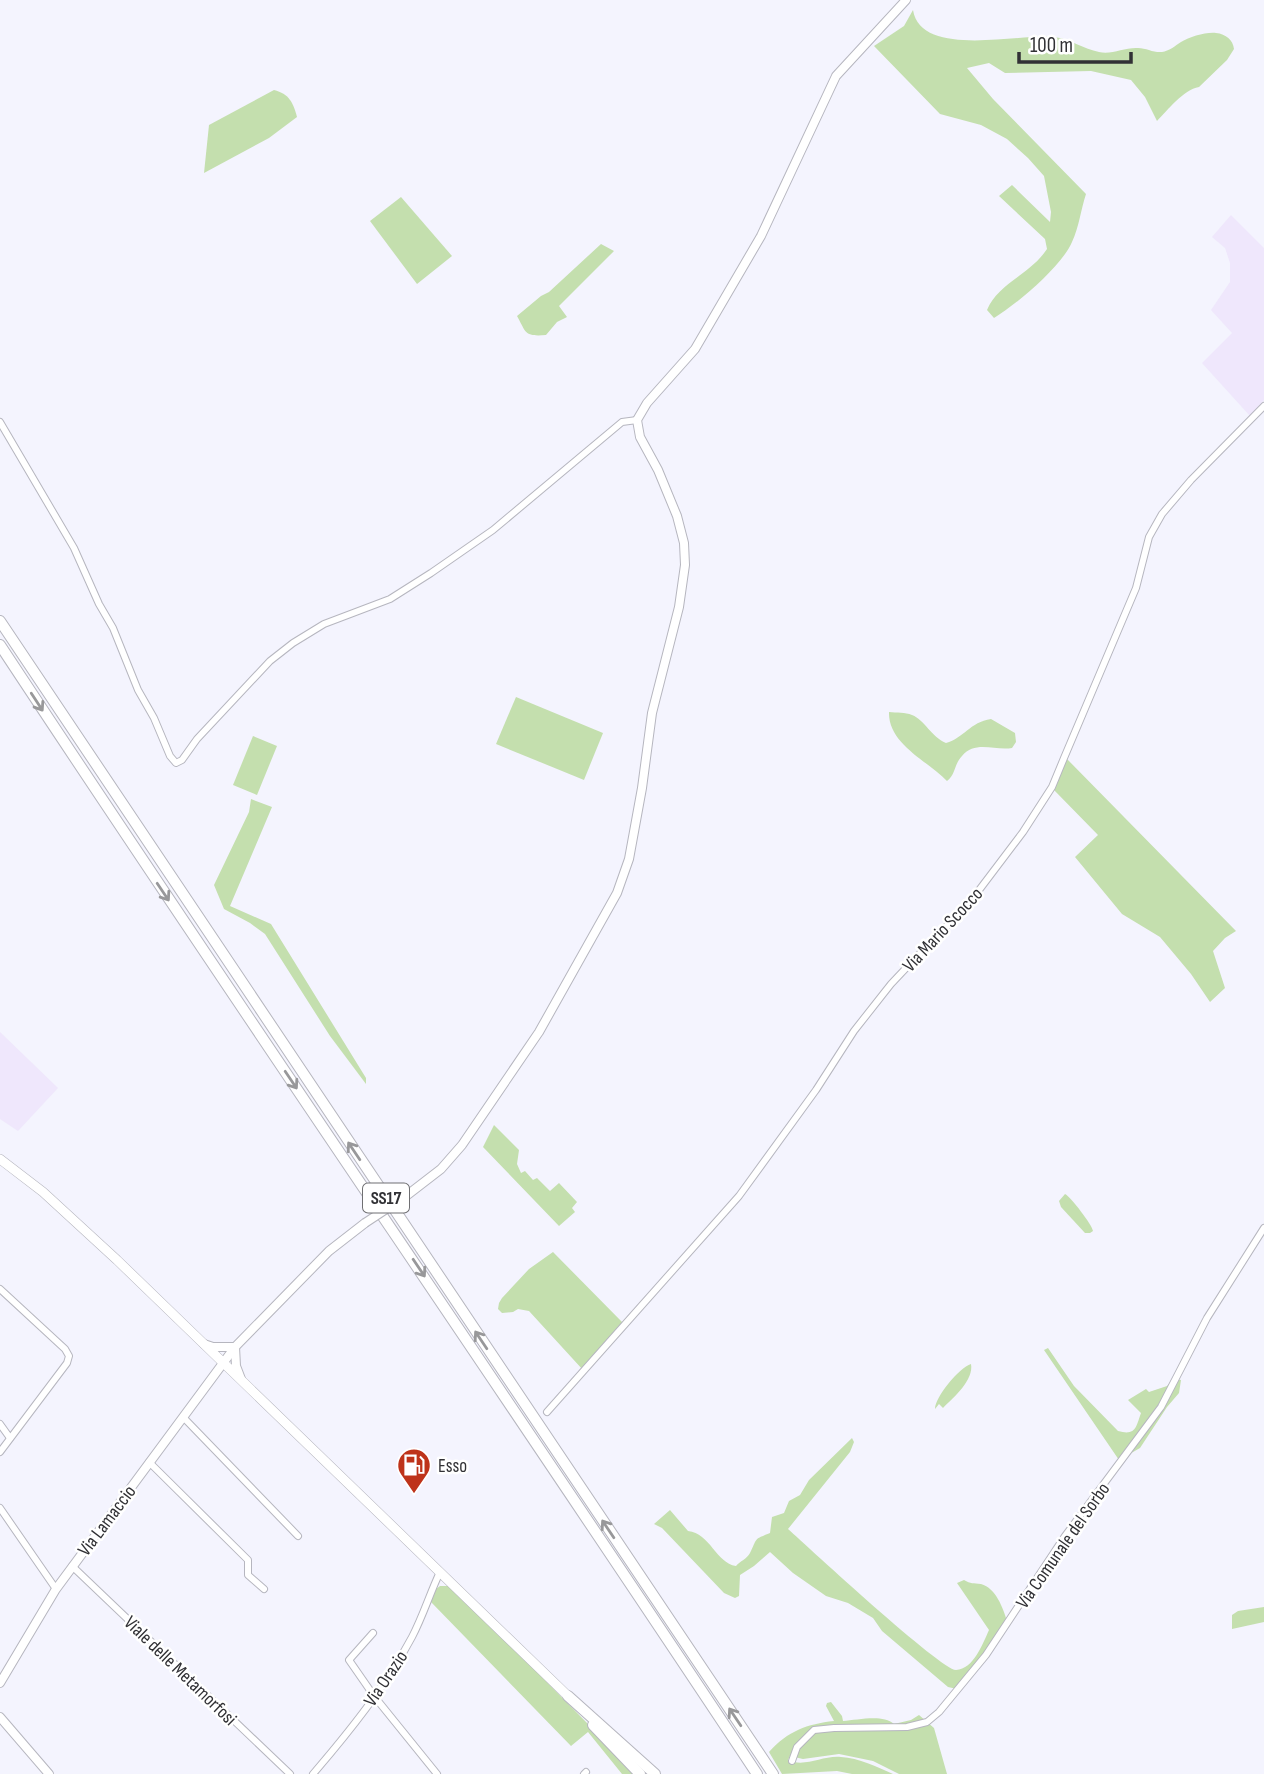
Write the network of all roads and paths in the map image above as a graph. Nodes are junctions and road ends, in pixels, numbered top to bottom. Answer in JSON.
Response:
{"nodes":[{"id":1,"x":906,"y":0,"type":"edge"},
{"id":2,"x":1264,"y":406,"type":"edge"},
{"id":3,"x":637,"y":420,"type":"junction"},
{"id":4,"x":0,"y":422,"type":"edge"},
{"id":5,"x":0,"y":621,"type":"edge"},
{"id":6,"x":0,"y":645,"type":"edge"},
{"id":7,"x":0,"y":1159,"type":"edge"},
{"id":8,"x":1264,"y":1228,"type":"edge"},
{"id":9,"x":0,"y":1289,"type":"edge"},
{"id":10,"x":203,"y":1344,"type":"junction"},
{"id":11,"x":235,"y":1347,"type":"junction"},
{"id":12,"x":223,"y":1363,"type":"junction"},
{"id":13,"x":242,"y":1381,"type":"junction"},
{"id":14,"x":547,"y":1412,"type":"dead end"},
{"id":15,"x":183,"y":1418,"type":"junction"},
{"id":16,"x":0,"y":1424,"type":"edge"},
{"id":17,"x":10,"y":1438,"type":"junction"},
{"id":18,"x":0,"y":1452,"type":"edge"},
{"id":19,"x":149,"y":1462,"type":"junction"},
{"id":20,"x":0,"y":1508,"type":"edge"},
{"id":21,"x":298,"y":1536,"type":"dead end"},
{"id":22,"x":72,"y":1566,"type":"junction"},
{"id":23,"x":440,"y":1572,"type":"junction"},
{"id":24,"x":55,"y":1589,"type":"junction"},
{"id":25,"x":264,"y":1589,"type":"dead end"},
{"id":26,"x":373,"y":1633,"type":"dead end"},
{"id":27,"x":0,"y":1683,"type":"edge"},
{"id":28,"x":374,"y":1696,"type":"junction"},
{"id":29,"x":568,"y":1696,"type":"junction"},
{"id":30,"x":0,"y":1717,"type":"edge"},
{"id":31,"x":792,"y":1761,"type":"dead end"},
{"id":32,"x":283,"y":1770,"type":"edge"},
{"id":33,"x":49,"y":1774,"type":"edge"},
{"id":34,"x":290,"y":1774,"type":"edge"},
{"id":35,"x":313,"y":1774,"type":"edge"},
{"id":36,"x":438,"y":1774,"type":"edge"},
{"id":37,"x":640,"y":1774,"type":"edge"},
{"id":38,"x":655,"y":1774,"type":"edge"},
{"id":39,"x":757,"y":1774,"type":"edge"},
{"id":40,"x":773,"y":1774,"type":"edge"}],
"edges":[{"from":1,"to":3,"type":"street"},
{"from":2,"to":14,"type":"street","name":"Via Mario Scocco"},
{"from":3,"to":4,"type":"street"},
{"from":3,"to":11,"type":"street","name":"Via Lamaccio","bridge":true},
{"from":40,"to":5,"type":"highway","number":"SS17","one_way":true},
{"from":6,"to":39,"type":"highway","number":"SS17","one_way":true},
{"from":7,"to":10,"type":"main road"},
{"from":8,"to":31,"type":"street","name":"Via Comunale del Sorbo"},
{"from":9,"to":17,"type":"street"},
{"from":10,"to":11,"type":"street"},
{"from":10,"to":12,"type":"main road"},
{"from":11,"to":12,"type":"street","name":"Via Lamaccio"},
{"from":11,"to":13,"type":"street"},
{"from":12,"to":13,"type":"main road"},
{"from":12,"to":15,"type":"street","name":"Via Lamaccio"},
{"from":13,"to":23,"type":"main road"},
{"from":15,"to":19,"type":"street","name":"Via Lamaccio"},
{"from":15,"to":21,"type":"street"},
{"from":16,"to":17,"type":"street"},
{"from":17,"to":18,"type":"street"},
{"from":19,"to":22,"type":"street","name":"Via Lamaccio"},
{"from":19,"to":25,"type":"street"},
{"from":20,"to":24,"type":"street"},
{"from":22,"to":24,"type":"street","name":"Via Lamaccio"},
{"from":22,"to":32,"type":"street","name":"Viale delle Metamorfosi"},
{"from":23,"to":28,"type":"street","name":"Via Orazio"},
{"from":23,"to":29,"type":"main road"},
{"from":24,"to":27,"type":"street","name":"Via Lamaccio"},
{"from":26,"to":28,"type":"street"},
{"from":28,"to":35,"type":"street","name":"Via Orazio"},
{"from":28,"to":36,"type":"street"},
{"from":29,"to":37,"type":"highway"},
{"from":29,"to":38,"type":"highway"},
{"from":30,"to":33,"type":"street"},
{"from":32,"to":34,"type":"street","name":"Viale delle Metamorfosi"}]}
